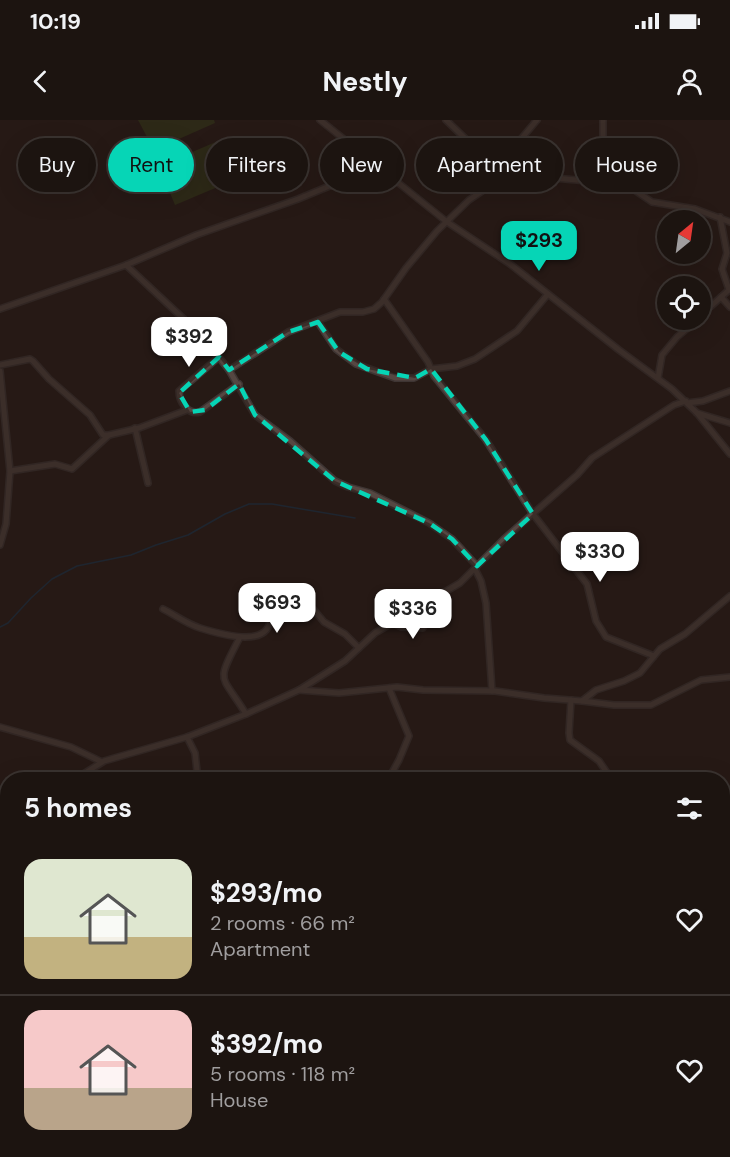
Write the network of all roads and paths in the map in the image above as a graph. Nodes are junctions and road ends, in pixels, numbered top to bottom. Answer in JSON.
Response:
{"nodes":[{"id":1,"x":320,"y":120,"type":"edge"},
{"id":2,"x":446,"y":120,"type":"edge"},
{"id":3,"x":537,"y":120,"type":"edge"},
{"id":4,"x":603,"y":120,"type":"edge"},
{"id":5,"x":343,"y":138,"type":"edge"},
{"id":6,"x":465,"y":138,"type":"edge"},
{"id":7,"x":522,"y":138,"type":"edge"},
{"id":8,"x":603,"y":138,"type":"edge"},
{"id":9,"x":404,"y":187,"type":"edge"},
{"id":10,"x":320,"y":190,"type":"edge"},
{"id":11,"x":481,"y":192,"type":"edge"},
{"id":12,"x":637,"y":192,"type":"edge"},
{"id":13,"x":720,"y":217,"type":"junction"},
{"id":14,"x":447,"y":222,"type":"junction"},
{"id":15,"x":730,"y":222,"type":"edge"},
{"id":16,"x":126,"y":265,"type":"junction"},
{"id":17,"x":730,"y":289,"type":"edge"},
{"id":18,"x":548,"y":294,"type":"junction"},
{"id":19,"x":721,"y":297,"type":"junction"},
{"id":20,"x":384,"y":299,"type":"junction"},
{"id":21,"x":711,"y":306,"type":"edge"},
{"id":22,"x":730,"y":307,"type":"edge"},
{"id":23,"x":0,"y":309,"type":"edge"},
{"id":24,"x":318,"y":322,"type":"junction"},
{"id":25,"x":685,"y":330,"type":"edge"},
{"id":26,"x":219,"y":357,"type":"junction"},
{"id":27,"x":0,"y":365,"type":"edge"},
{"id":28,"x":431,"y":369,"type":"junction"},
{"id":29,"x":230,"y":370,"type":"junction"},
{"id":30,"x":0,"y":371,"type":"edge"},
{"id":31,"x":658,"y":378,"type":"junction"},
{"id":32,"x":238,"y":384,"type":"junction"},
{"id":33,"x":730,"y":391,"type":"edge"},
{"id":34,"x":676,"y":393,"type":"junction"},
{"id":35,"x":686,"y":402,"type":"junction"},
{"id":36,"x":674,"y":405,"type":"junction"},
{"id":37,"x":188,"y":410,"type":"junction"},
{"id":38,"x":697,"y":413,"type":"junction"},
{"id":39,"x":730,"y":423,"type":"edge"},
{"id":40,"x":135,"y":428,"type":"junction"},
{"id":41,"x":109,"y":435,"type":"junction"},
{"id":42,"x":730,"y":454,"type":"edge"},
{"id":43,"x":10,"y":471,"type":"junction"},
{"id":44,"x":148,"y":483,"type":"dead end"},
{"id":45,"x":533,"y":514,"type":"junction"},
{"id":46,"x":0,"y":545,"type":"edge"},
{"id":47,"x":476,"y":567,"type":"junction"},
{"id":48,"x":730,"y":596,"type":"edge"},
{"id":49,"x":425,"y":603,"type":"junction"},
{"id":50,"x":163,"y":609,"type":"dead end"},
{"id":51,"x":393,"y":623,"type":"junction"},
{"id":52,"x":239,"y":639,"type":"junction"},
{"id":53,"x":358,"y":648,"type":"junction"},
{"id":54,"x":654,"y":656,"type":"junction"},
{"id":55,"x":730,"y":677,"type":"edge"},
{"id":56,"x":389,"y":688,"type":"junction"},
{"id":57,"x":299,"y":690,"type":"junction"},
{"id":58,"x":492,"y":691,"type":"junction"},
{"id":59,"x":570,"y":700,"type":"junction"},
{"id":60,"x":582,"y":700,"type":"junction"},
{"id":61,"x":246,"y":714,"type":"junction"},
{"id":62,"x":0,"y":727,"type":"edge"},
{"id":63,"x":187,"y":737,"type":"junction"},
{"id":64,"x":102,"y":762,"type":"junction"},
{"id":65,"x":86,"y":772,"type":"edge"},
{"id":66,"x":197,"y":772,"type":"edge"},
{"id":67,"x":392,"y":772,"type":"edge"},
{"id":68,"x":607,"y":772,"type":"edge"}],
"edges":[{"from":1,"to":5,"type":"street"},
{"from":2,"to":6,"type":"street"},
{"from":3,"to":7,"type":"street"},
{"from":4,"to":8,"type":"street"},
{"from":9,"to":14,"type":"street"},
{"from":10,"to":16,"type":"street"},
{"from":11,"to":14,"type":"street"},
{"from":12,"to":13,"type":"street"},
{"from":13,"to":15,"type":"street"},
{"from":13,"to":17,"type":"street"},
{"from":14,"to":18,"type":"street"},
{"from":14,"to":20,"type":"street"},
{"from":16,"to":23,"type":"street"},
{"from":16,"to":26,"type":"street"},
{"from":17,"to":19,"type":"street"},
{"from":18,"to":28,"type":"street"},
{"from":18,"to":31,"type":"street"},
{"from":19,"to":21,"type":"street"},
{"from":19,"to":22,"type":"street"},
{"from":20,"to":24,"type":"street"},
{"from":20,"to":28,"type":"street"},
{"from":24,"to":28,"type":"street"},
{"from":24,"to":29,"type":"street"},
{"from":25,"to":31,"type":"street"},
{"from":26,"to":29,"type":"street"},
{"from":26,"to":37,"type":"street"},
{"from":27,"to":41,"type":"street"},
{"from":28,"to":45,"type":"street"},
{"from":29,"to":32,"type":"street"},
{"from":30,"to":43,"type":"street"},
{"from":31,"to":34,"type":"street"},
{"from":32,"to":37,"type":"street"},
{"from":32,"to":47,"type":"street"},
{"from":33,"to":35,"type":"street"},
{"from":34,"to":35,"type":"street"},
{"from":34,"to":36,"type":"street"},
{"from":35,"to":36,"type":"street"},
{"from":35,"to":38,"type":"street"},
{"from":36,"to":45,"type":"street"},
{"from":37,"to":40,"type":"street"},
{"from":38,"to":39,"type":"street"},
{"from":38,"to":42,"type":"street"},
{"from":40,"to":41,"type":"street"},
{"from":40,"to":44,"type":"street"},
{"from":41,"to":43,"type":"street"},
{"from":43,"to":46,"type":"street"},
{"from":45,"to":47,"type":"street"},
{"from":45,"to":54,"type":"street"},
{"from":47,"to":49,"type":"street"},
{"from":47,"to":58,"type":"street"},
{"from":48,"to":54,"type":"street"},
{"from":49,"to":51,"type":"street"},
{"from":49,"to":51,"type":"street"},
{"from":50,"to":52,"type":"street"},
{"from":51,"to":53,"type":"street"},
{"from":52,"to":53,"type":"street"},
{"from":52,"to":61,"type":"street"},
{"from":53,"to":57,"type":"street"},
{"from":54,"to":60,"type":"street"},
{"from":55,"to":60,"type":"street"},
{"from":56,"to":57,"type":"street"},
{"from":56,"to":58,"type":"street"},
{"from":56,"to":67,"type":"street"},
{"from":57,"to":61,"type":"street"},
{"from":58,"to":59,"type":"street"},
{"from":59,"to":60,"type":"street"},
{"from":59,"to":68,"type":"street"},
{"from":61,"to":63,"type":"street"},
{"from":62,"to":64,"type":"street"},
{"from":63,"to":64,"type":"street"},
{"from":63,"to":66,"type":"street"},
{"from":64,"to":65,"type":"street"}]}
